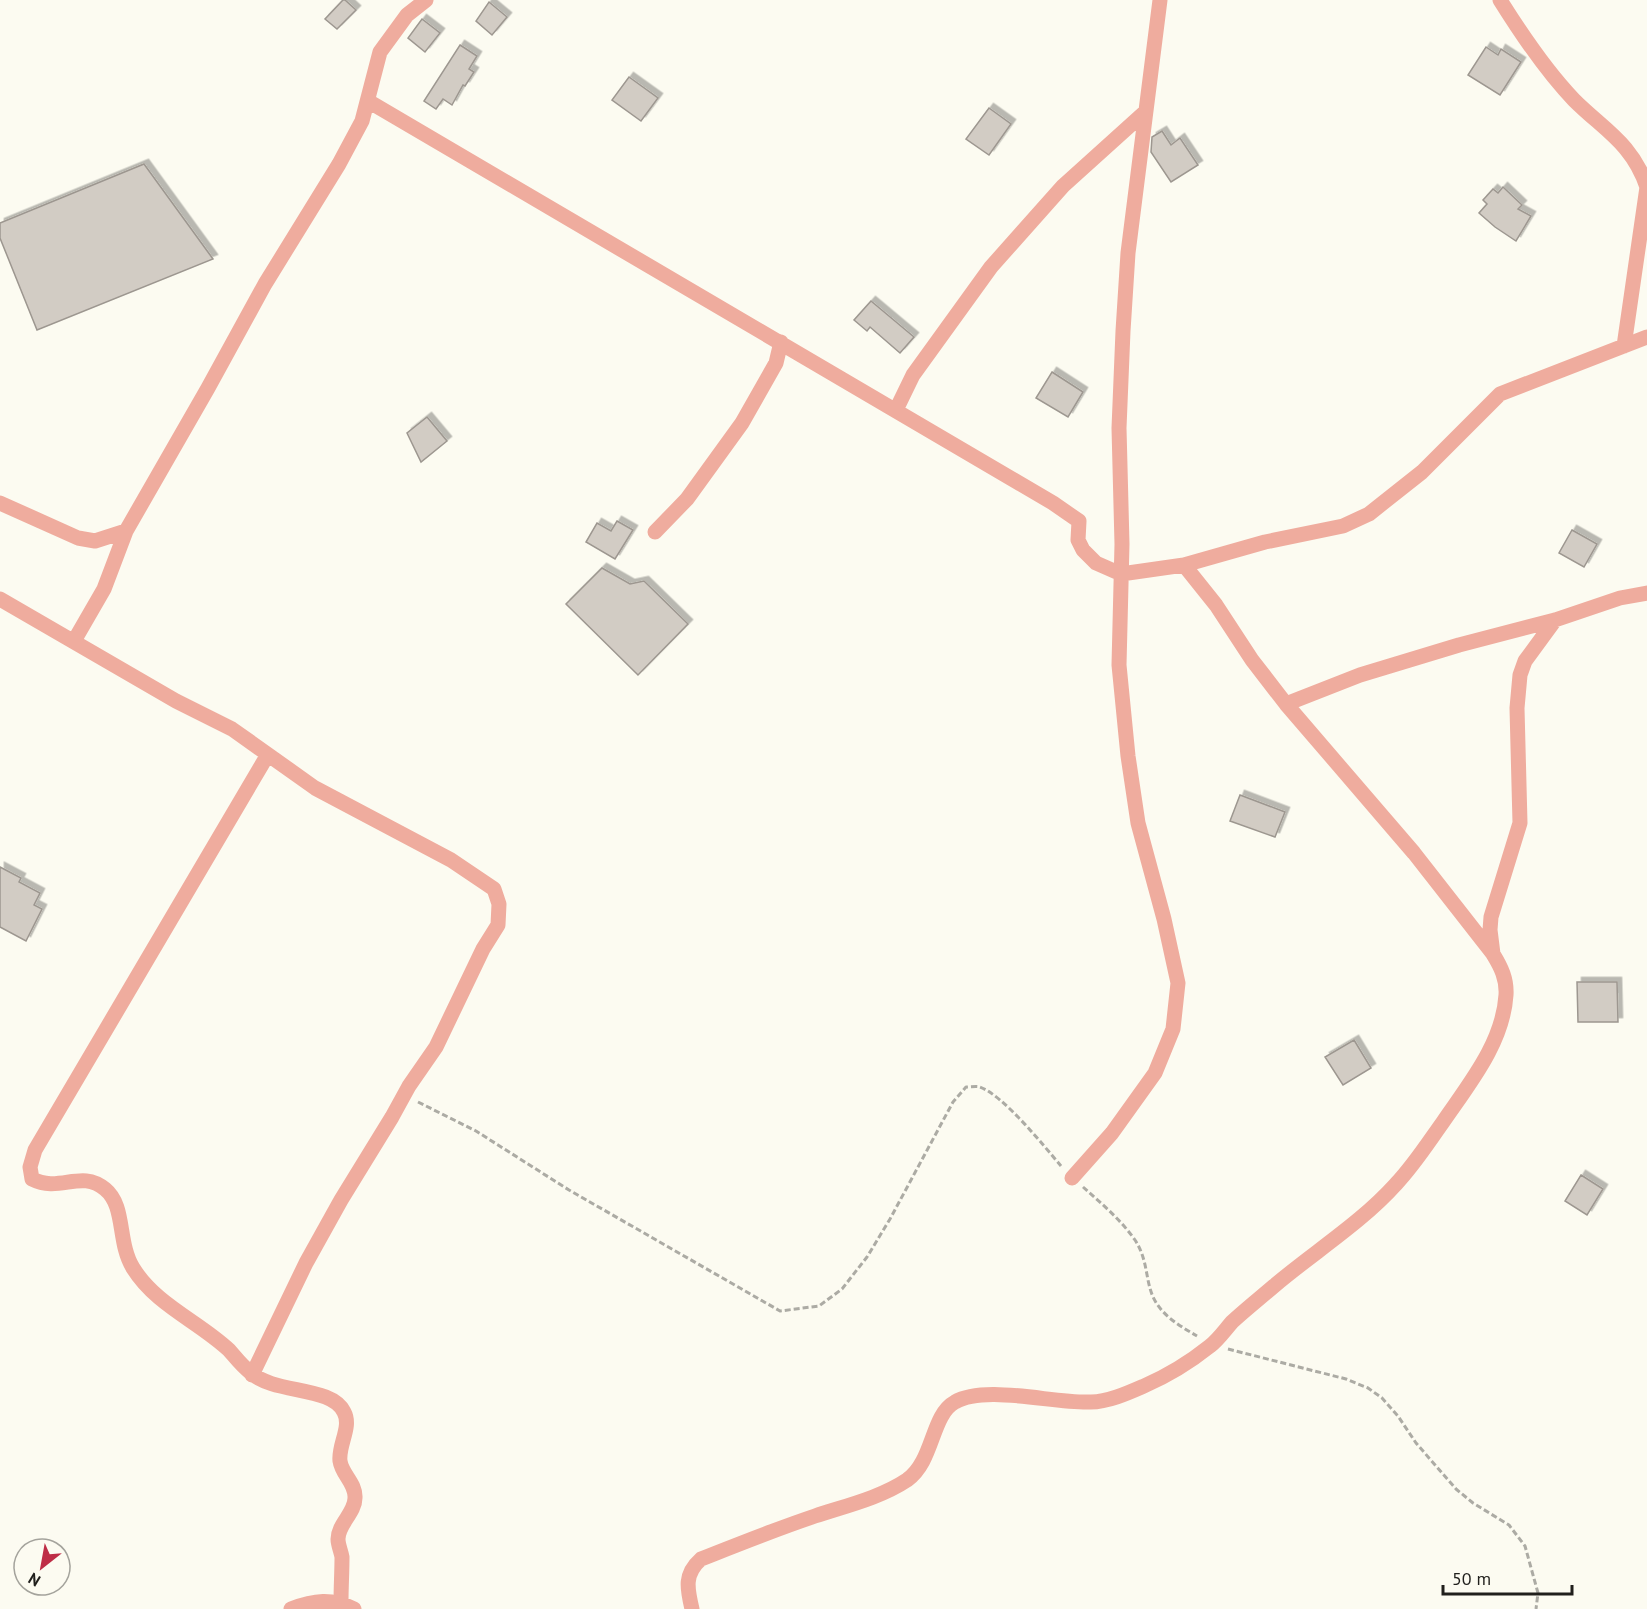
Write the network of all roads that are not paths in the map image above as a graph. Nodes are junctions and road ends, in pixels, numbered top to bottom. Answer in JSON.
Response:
{"nodes":[{"id":1,"x":426,"y":0,"type":"edge"},
{"id":2,"x":1500,"y":0,"type":"edge"},
{"id":3,"x":1158,"y":1,"type":"edge"},
{"id":4,"x":368,"y":101,"type":"junction"},
{"id":5,"x":1145,"y":112,"type":"junction"},
{"id":6,"x":1647,"y":337,"type":"edge"},
{"id":7,"x":781,"y":342,"type":"junction"},
{"id":8,"x":1623,"y":346,"type":"junction"},
{"id":9,"x":896,"y":410,"type":"junction"},
{"id":10,"x":0,"y":503,"type":"edge"},
{"id":11,"x":126,"y":531,"type":"junction"},
{"id":12,"x":655,"y":532,"type":"dead end"},
{"id":13,"x":1184,"y":565,"type":"junction"},
{"id":14,"x":1121,"y":574,"type":"junction"},
{"id":15,"x":1647,"y":593,"type":"edge"},
{"id":16,"x":0,"y":599,"type":"edge"},
{"id":17,"x":1555,"y":620,"type":"junction"},
{"id":18,"x":74,"y":641,"type":"junction"},
{"id":19,"x":1286,"y":704,"type":"junction"},
{"id":20,"x":267,"y":756,"type":"junction"},
{"id":21,"x":1493,"y":954,"type":"junction"},
{"id":22,"x":1072,"y":1178,"type":"road end"},
{"id":23,"x":252,"y":1375,"type":"junction"},
{"id":24,"x":347,"y":1606,"type":"edge"},
{"id":25,"x":291,"y":1609,"type":"edge"},
{"id":26,"x":692,"y":1609,"type":"edge"}],
"edges":[{"from":1,"to":4,"type":"street"},
{"from":2,"to":8,"type":"street"},
{"from":3,"to":5,"type":"street"},
{"from":4,"to":7,"type":"street"},
{"from":4,"to":11,"type":"street"},
{"from":5,"to":9,"type":"street"},
{"from":5,"to":14,"type":"street"},
{"from":6,"to":8,"type":"street"},
{"from":7,"to":9,"type":"street"},
{"from":7,"to":12,"type":"street"},
{"from":8,"to":13,"type":"street"},
{"from":9,"to":14,"type":"street"},
{"from":10,"to":11,"type":"street"},
{"from":11,"to":18,"type":"street"},
{"from":13,"to":14,"type":"street"},
{"from":13,"to":19,"type":"street"},
{"from":14,"to":22,"type":"street"},
{"from":15,"to":17,"type":"street"},
{"from":16,"to":18,"type":"street"},
{"from":17,"to":19,"type":"street"},
{"from":17,"to":21,"type":"street"},
{"from":18,"to":20,"type":"street"},
{"from":19,"to":21,"type":"street"},
{"from":20,"to":23,"type":"street"},
{"from":20,"to":23,"type":"street"},
{"from":21,"to":26,"type":"street"},
{"from":23,"to":24,"type":"street"},
{"from":24,"to":25,"type":"street"}]}
